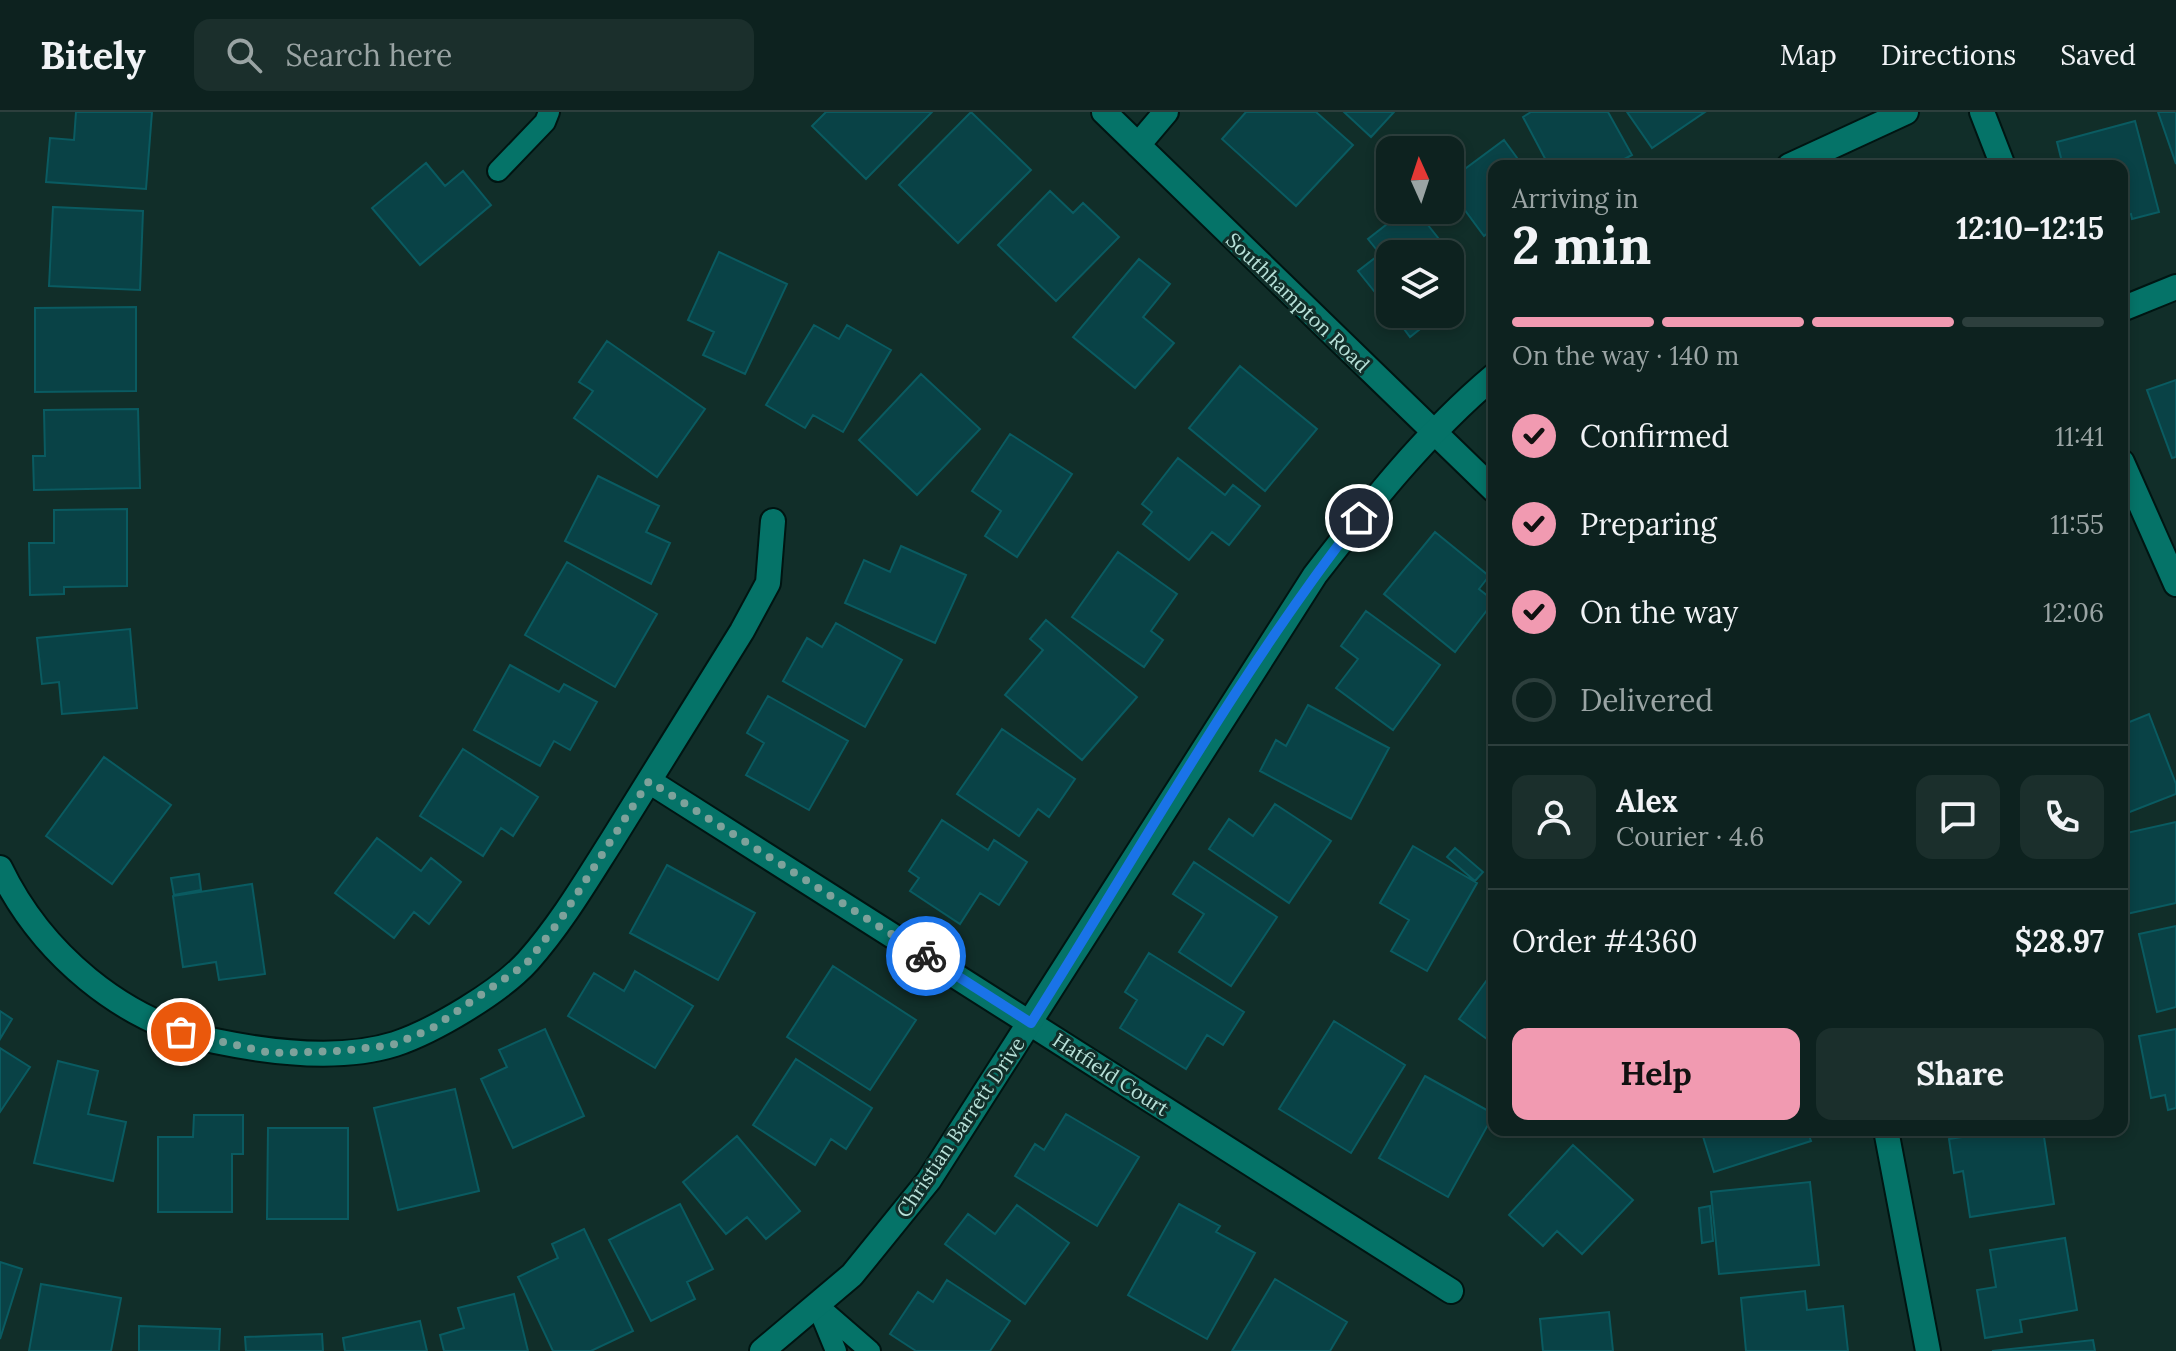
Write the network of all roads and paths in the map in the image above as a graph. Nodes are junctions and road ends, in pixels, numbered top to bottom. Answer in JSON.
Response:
{"nodes":[{"id":1,"x":549,"y":112,"type":"edge"},
{"id":2,"x":1104,"y":112,"type":"edge"},
{"id":3,"x":1166,"y":112,"type":"edge"},
{"id":4,"x":1906,"y":112,"type":"edge"},
{"id":5,"x":1982,"y":112,"type":"edge"},
{"id":6,"x":1138,"y":145,"type":"junction"},
{"id":7,"x":1802,"y":160,"type":"edge"},
{"id":8,"x":2001,"y":160,"type":"edge"},
{"id":9,"x":498,"y":171,"type":"dead end"},
{"id":10,"x":2176,"y":287,"type":"edge"},
{"id":11,"x":2128,"y":307,"type":"edge"},
{"id":12,"x":1488,"y":382,"type":"edge"},
{"id":13,"x":1435,"y":431,"type":"junction"},
{"id":14,"x":2128,"y":476,"type":"edge"},
{"id":15,"x":1488,"y":484,"type":"edge"},
{"id":16,"x":773,"y":521,"type":"dead end"},
{"id":17,"x":2176,"y":584,"type":"edge"},
{"id":18,"x":649,"y":781,"type":"junction"},
{"id":19,"x":0,"y":868,"type":"edge"},
{"id":20,"x":1031,"y":1023,"type":"junction"},
{"id":21,"x":1887,"y":1136,"type":"edge"},
{"id":22,"x":1451,"y":1291,"type":"dead end"},
{"id":23,"x":817,"y":1305,"type":"junction"},
{"id":24,"x":762,"y":1351,"type":"edge"},
{"id":25,"x":836,"y":1351,"type":"edge"},
{"id":26,"x":870,"y":1351,"type":"edge"},
{"id":27,"x":1928,"y":1351,"type":"edge"}],
"edges":[{"from":1,"to":9,"type":"lane"},
{"from":2,"to":6,"type":"street","name":"Southhampton Road"},
{"from":3,"to":6,"type":"street"},
{"from":4,"to":7,"type":"street"},
{"from":5,"to":8,"type":"street"},
{"from":6,"to":13,"type":"street","name":"Southhampton Road"},
{"from":10,"to":11,"type":"street"},
{"from":12,"to":13,"type":"street","name":"Christian Barrett Drive"},
{"from":13,"to":15,"type":"street","name":"Southhampton Road"},
{"from":13,"to":20,"type":"street","name":"Christian Barrett Drive"},
{"from":14,"to":17,"type":"street"},
{"from":16,"to":18,"type":"street"},
{"from":18,"to":19,"type":"street"},
{"from":18,"to":20,"type":"street","name":"Hatfield Court"},
{"from":20,"to":22,"type":"street","name":"Hatfield Court"},
{"from":20,"to":23,"type":"street","name":"Christian Barrett Drive"},
{"from":21,"to":27,"type":"street"},
{"from":23,"to":24,"type":"street","name":"Christian Barrett Drive"},
{"from":23,"to":25,"type":"lane"},
{"from":23,"to":26,"type":"lane"}]}
